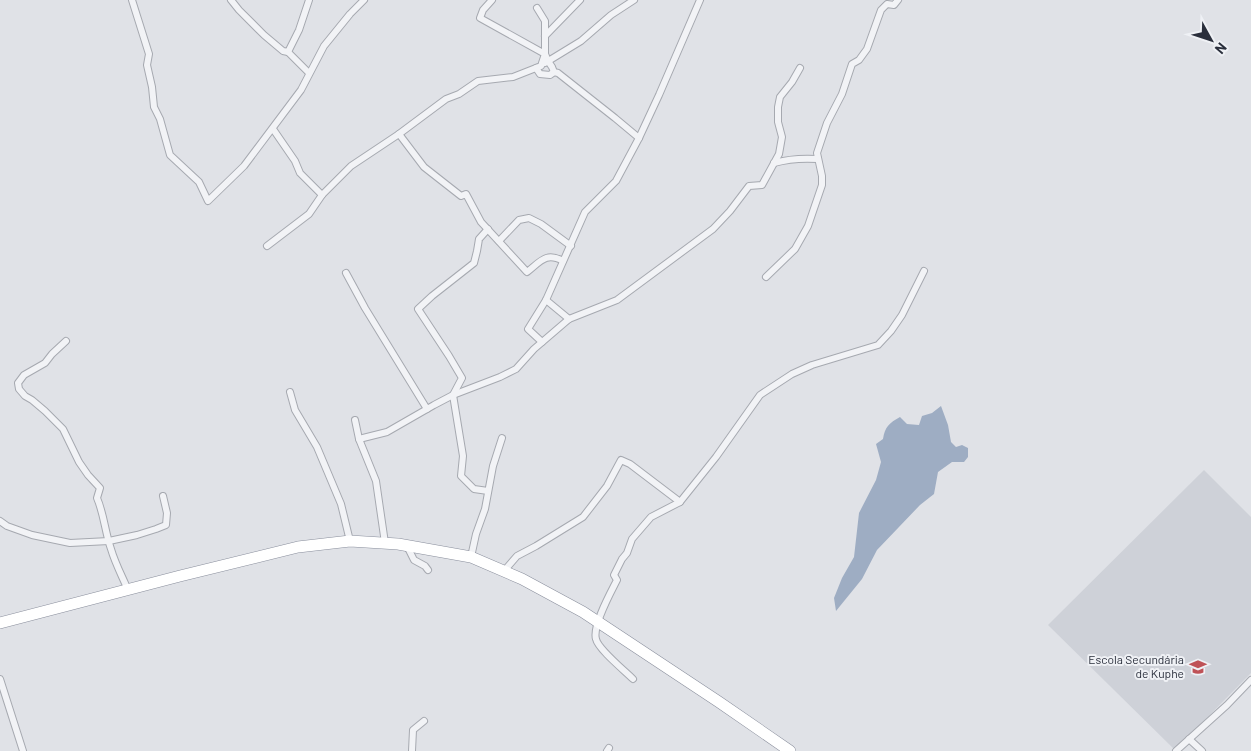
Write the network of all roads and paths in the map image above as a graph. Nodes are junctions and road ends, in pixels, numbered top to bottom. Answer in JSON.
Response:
{"nodes":[{"id":1,"x":132,"y":0,"type":"edge"},
{"id":2,"x":231,"y":0,"type":"edge"},
{"id":3,"x":309,"y":0,"type":"edge"},
{"id":4,"x":364,"y":0,"type":"edge"},
{"id":5,"x":492,"y":0,"type":"edge"},
{"id":6,"x":580,"y":0,"type":"edge"},
{"id":7,"x":634,"y":0,"type":"edge"},
{"id":8,"x":700,"y":0,"type":"edge"},
{"id":9,"x":898,"y":0,"type":"edge"},
{"id":10,"x":537,"y":8,"type":"dead end"},
{"id":11,"x":545,"y":36,"type":"junction"},
{"id":12,"x":288,"y":52,"type":"junction"},
{"id":13,"x":545,"y":54,"type":"junction"},
{"id":14,"x":542,"y":65,"type":"junction"},
{"id":15,"x":800,"y":68,"type":"dead end"},
{"id":16,"x":554,"y":72,"type":"junction"},
{"id":17,"x":309,"y":74,"type":"junction"},
{"id":18,"x":273,"y":129,"type":"junction"},
{"id":19,"x":399,"y":134,"type":"junction"},
{"id":20,"x":638,"y":138,"type":"junction"},
{"id":21,"x":818,"y":159,"type":"junction"},
{"id":22,"x":774,"y":163,"type":"junction"},
{"id":23,"x":322,"y":195,"type":"junction"},
{"id":24,"x":488,"y":229,"type":"junction"},
{"id":25,"x":499,"y":242,"type":"junction"},
{"id":26,"x":268,"y":246,"type":"dead end"},
{"id":27,"x":571,"y":246,"type":"junction"},
{"id":28,"x":563,"y":260,"type":"junction"},
{"id":29,"x":924,"y":271,"type":"dead end"},
{"id":30,"x":346,"y":273,"type":"dead end"},
{"id":31,"x":766,"y":277,"type":"dead end"},
{"id":32,"x":546,"y":300,"type":"junction"},
{"id":33,"x":569,"y":320,"type":"junction"},
{"id":34,"x":66,"y":341,"type":"dead end"},
{"id":35,"x":542,"y":342,"type":"junction"},
{"id":36,"x":290,"y":392,"type":"dead end"},
{"id":37,"x":453,"y":395,"type":"junction"},
{"id":38,"x":427,"y":409,"type":"junction"},
{"id":39,"x":355,"y":420,"type":"dead end"},
{"id":40,"x":502,"y":438,"type":"dead end"},
{"id":41,"x":360,"y":439,"type":"junction"},
{"id":42,"x":488,"y":491,"type":"junction"},
{"id":43,"x":163,"y":496,"type":"dead end"},
{"id":44,"x":680,"y":502,"type":"junction"},
{"id":45,"x":0,"y":522,"type":"edge"},
{"id":46,"x":109,"y":541,"type":"junction"},
{"id":47,"x":350,"y":541,"type":"junction"},
{"id":48,"x":385,"y":543,"type":"junction"},
{"id":49,"x":407,"y":546,"type":"junction"},
{"id":50,"x":471,"y":557,"type":"junction"},
{"id":51,"x":428,"y":570,"type":"dead end"},
{"id":52,"x":504,"y":571,"type":"junction"},
{"id":53,"x":128,"y":590,"type":"junction"},
{"id":54,"x":597,"y":622,"type":"junction"},
{"id":55,"x":0,"y":623,"type":"edge"},
{"id":56,"x":633,"y":679,"type":"dead end"},
{"id":57,"x":0,"y":680,"type":"edge"},
{"id":58,"x":1251,"y":680,"type":"edge"},
{"id":59,"x":3,"y":699,"type":"edge"},
{"id":60,"x":424,"y":721,"type":"dead end"},
{"id":61,"x":1189,"y":739,"type":"junction"},
{"id":62,"x":23,"y":751,"type":"edge"},
{"id":63,"x":412,"y":751,"type":"edge"},
{"id":64,"x":790,"y":751,"type":"edge"},
{"id":65,"x":1176,"y":751,"type":"edge"},
{"id":66,"x":1202,"y":751,"type":"edge"}],
"edges":[{"from":1,"to":18,"type":"street"},
{"from":2,"to":12,"type":"street"},
{"from":3,"to":12,"type":"street"},
{"from":4,"to":17,"type":"street"},
{"from":5,"to":13,"type":"street"},
{"from":6,"to":11,"type":"street"},
{"from":7,"to":14,"type":"street"},
{"from":8,"to":20,"type":"street"},
{"from":9,"to":21,"type":"street"},
{"from":10,"to":11,"type":"street"},
{"from":11,"to":13,"type":"street"},
{"from":12,"to":17,"type":"street"},
{"from":13,"to":14,"type":"street"},
{"from":14,"to":16,"type":"street"},
{"from":14,"to":16,"type":"street"},
{"from":14,"to":19,"type":"street"},
{"from":15,"to":22,"type":"street"},
{"from":16,"to":20,"type":"street"},
{"from":17,"to":18,"type":"street"},
{"from":18,"to":23,"type":"street"},
{"from":19,"to":23,"type":"street"},
{"from":19,"to":24,"type":"street"},
{"from":20,"to":27,"type":"street"},
{"from":21,"to":22,"type":"street"},
{"from":21,"to":31,"type":"street"},
{"from":22,"to":33,"type":"street"},
{"from":23,"to":26,"type":"street"},
{"from":24,"to":25,"type":"street"},
{"from":24,"to":37,"type":"street"},
{"from":25,"to":27,"type":"street"},
{"from":25,"to":28,"type":"street"},
{"from":27,"to":28,"type":"street"},
{"from":28,"to":32,"type":"street"},
{"from":29,"to":44,"type":"street"},
{"from":30,"to":38,"type":"street"},
{"from":32,"to":33,"type":"street"},
{"from":32,"to":35,"type":"street"},
{"from":33,"to":35,"type":"street"},
{"from":34,"to":46,"type":"street"},
{"from":35,"to":37,"type":"street"},
{"from":36,"to":47,"type":"street"},
{"from":37,"to":38,"type":"street"},
{"from":37,"to":42,"type":"street"},
{"from":38,"to":41,"type":"street"},
{"from":39,"to":41,"type":"street"},
{"from":40,"to":42,"type":"street"},
{"from":41,"to":48,"type":"street"},
{"from":42,"to":50,"type":"street"},
{"from":43,"to":46,"type":"street"},
{"from":44,"to":52,"type":"street"},
{"from":44,"to":54,"type":"street"},
{"from":45,"to":46,"type":"street"},
{"from":46,"to":53,"type":"street"},
{"from":47,"to":48,"type":"highway"},
{"from":47,"to":53,"type":"highway"},
{"from":48,"to":49,"type":"highway"},
{"from":49,"to":50,"type":"highway"},
{"from":49,"to":51,"type":"street"},
{"from":50,"to":52,"type":"highway"},
{"from":52,"to":54,"type":"highway"},
{"from":53,"to":55,"type":"highway"},
{"from":54,"to":56,"type":"street"},
{"from":54,"to":64,"type":"highway"},
{"from":57,"to":59,"type":"street"},
{"from":58,"to":61,"type":"street"},
{"from":59,"to":62,"type":"street"},
{"from":60,"to":63,"type":"street"},
{"from":61,"to":65,"type":"street"},
{"from":61,"to":66,"type":"street"}]}
